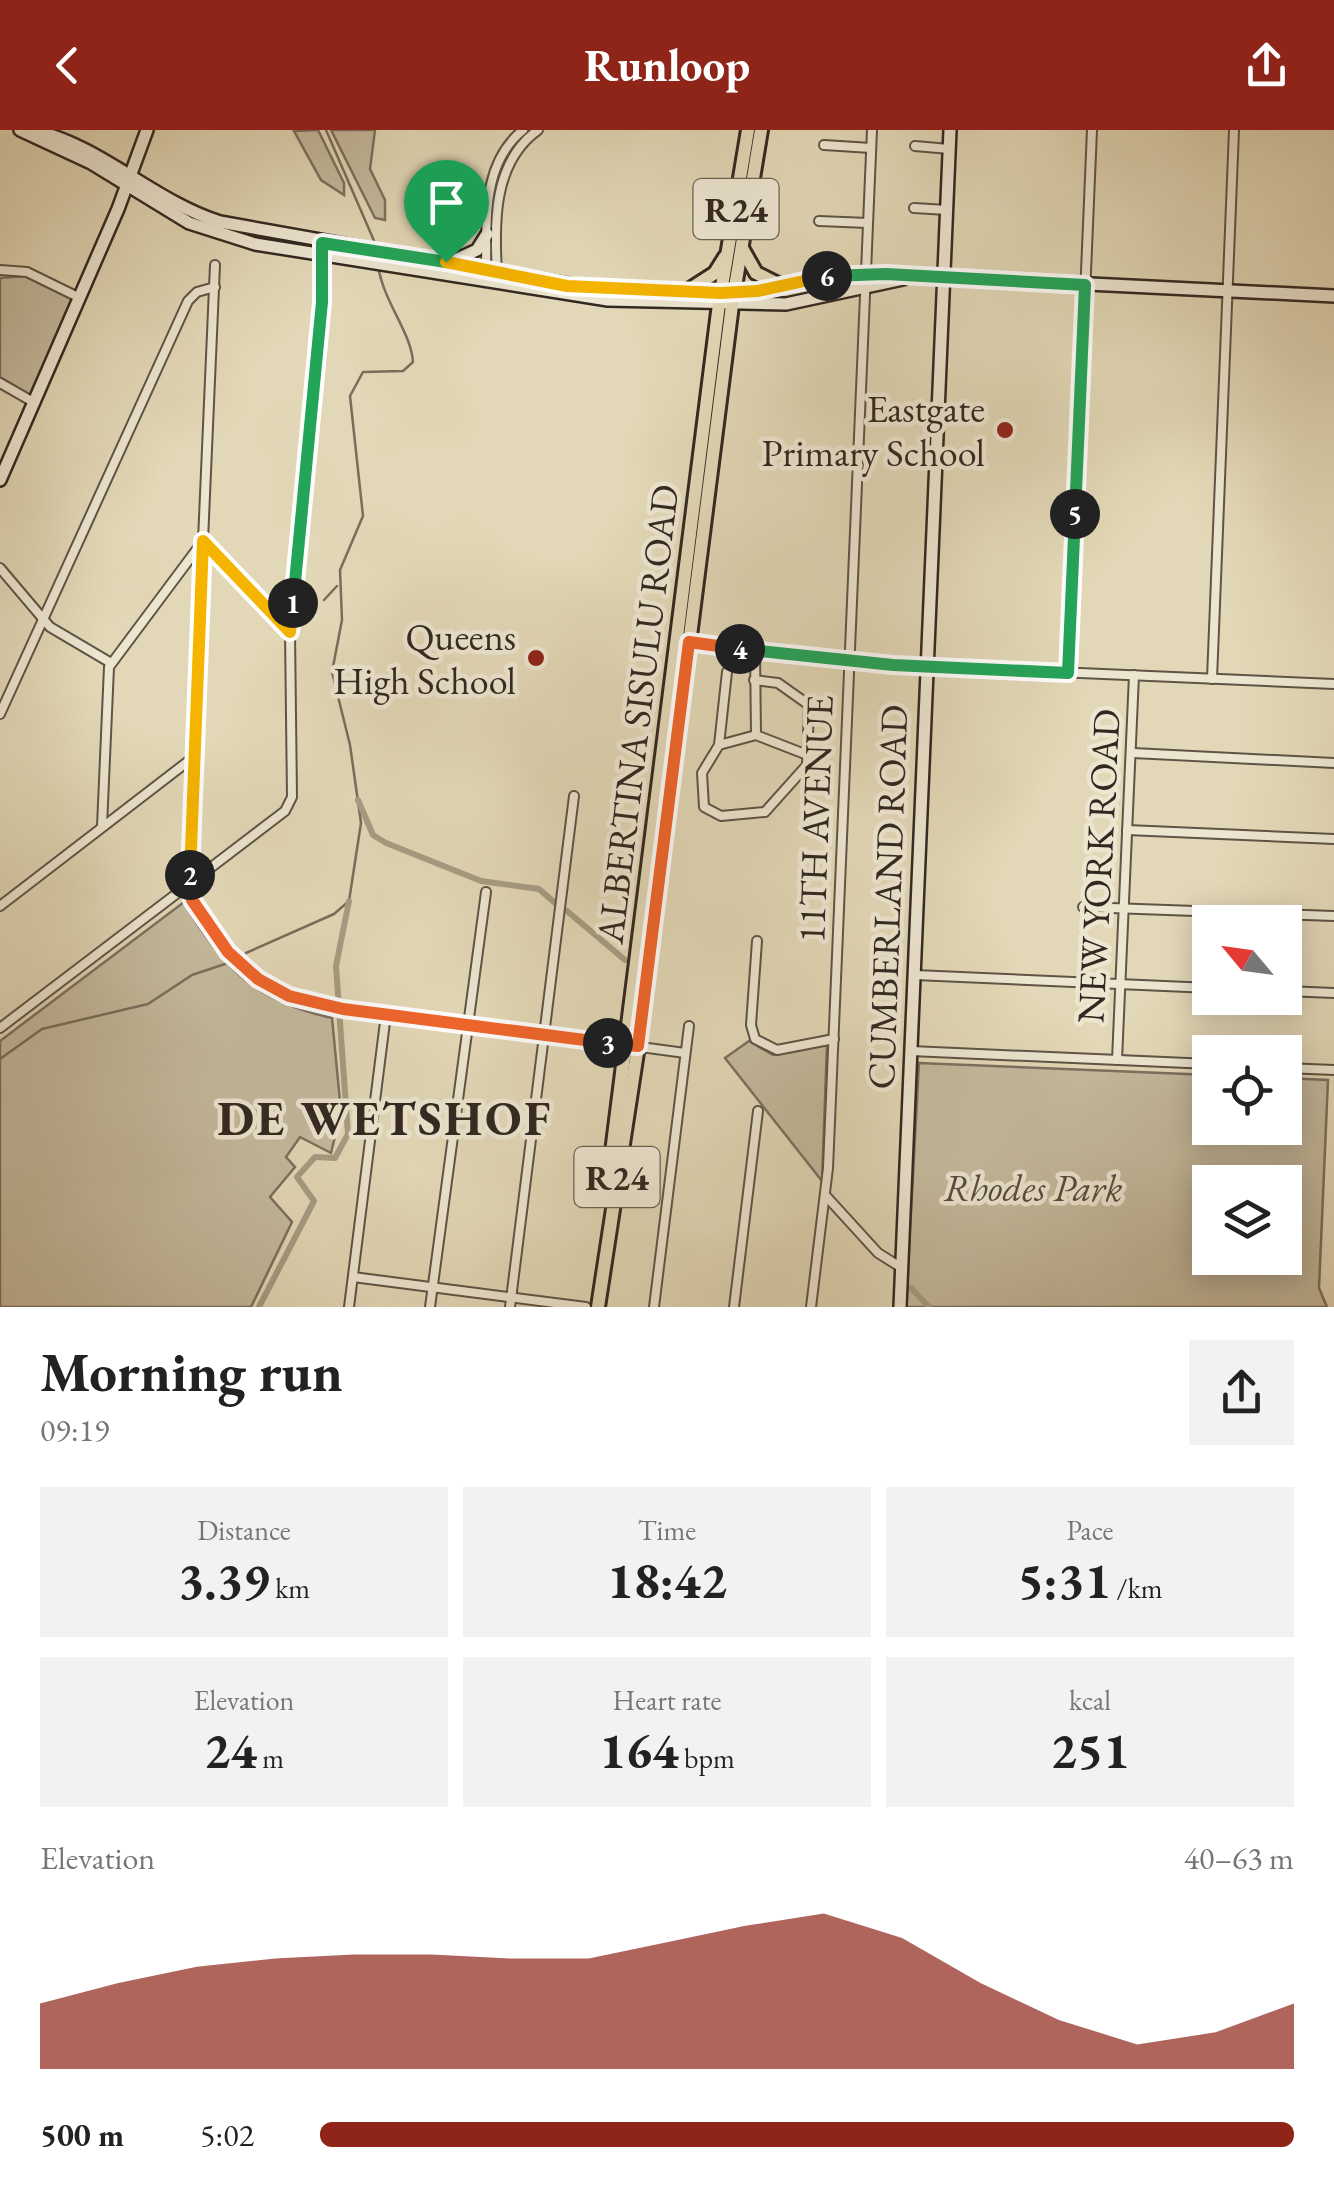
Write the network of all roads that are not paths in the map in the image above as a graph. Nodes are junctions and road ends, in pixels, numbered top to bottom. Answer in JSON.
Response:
{"nodes":[{"id":1,"x":20,"y":130,"type":"edge"},
{"id":2,"x":33,"y":130,"type":"edge"},
{"id":3,"x":146,"y":130,"type":"edge"},
{"id":4,"x":523,"y":130,"type":"edge"},
{"id":5,"x":538,"y":130,"type":"edge"},
{"id":6,"x":748,"y":130,"type":"edge"},
{"id":7,"x":760,"y":130,"type":"edge"},
{"id":8,"x":872,"y":130,"type":"edge"},
{"id":9,"x":950,"y":130,"type":"edge"},
{"id":10,"x":1092,"y":130,"type":"edge"},
{"id":11,"x":1234,"y":130,"type":"edge"},
{"id":12,"x":824,"y":145,"type":"dead end"},
{"id":13,"x":915,"y":146,"type":"dead end"},
{"id":14,"x":871,"y":148,"type":"junction"},
{"id":15,"x":949,"y":149,"type":"junction"},
{"id":16,"x":139,"y":153,"type":"junction"},
{"id":17,"x":129,"y":180,"type":"junction"},
{"id":18,"x":150,"y":187,"type":"junction"},
{"id":19,"x":914,"y":208,"type":"dead end"},
{"id":20,"x":946,"y":210,"type":"junction"},
{"id":21,"x":819,"y":221,"type":"dead end"},
{"id":22,"x":868,"y":223,"type":"junction"},
{"id":23,"x":487,"y":234,"type":"junction"},
{"id":24,"x":735,"y":246,"type":"junction"},
{"id":25,"x":323,"y":249,"type":"junction"},
{"id":26,"x":396,"y":260,"type":"junction"},
{"id":27,"x":446,"y":262,"type":"junction"},
{"id":28,"x":214,"y":265,"type":"dead end"},
{"id":29,"x":0,"y":270,"type":"edge"},
{"id":30,"x":866,"y":273,"type":"junction"},
{"id":31,"x":491,"y":276,"type":"junction"},
{"id":32,"x":912,"y":276,"type":"junction"},
{"id":33,"x":944,"y":278,"type":"junction"},
{"id":34,"x":1085,"y":285,"type":"junction"},
{"id":35,"x":782,"y":286,"type":"junction"},
{"id":36,"x":866,"y":287,"type":"junction"},
{"id":37,"x":214,"y":288,"type":"junction"},
{"id":38,"x":687,"y":291,"type":"junction"},
{"id":39,"x":1227,"y":291,"type":"junction"},
{"id":40,"x":1334,"y":296,"type":"edge"},
{"id":41,"x":80,"y":298,"type":"junction"},
{"id":42,"x":727,"y":299,"type":"junction"},
{"id":43,"x":0,"y":384,"type":"edge"},
{"id":44,"x":36,"y":404,"type":"junction"},
{"id":45,"x":0,"y":480,"type":"edge"},
{"id":46,"x":203,"y":541,"type":"junction"},
{"id":47,"x":0,"y":568,"type":"edge"},
{"id":48,"x":44,"y":621,"type":"junction"},
{"id":49,"x":290,"y":632,"type":"junction"},
{"id":50,"x":682,"y":641,"type":"junction"},
{"id":51,"x":755,"y":651,"type":"junction"},
{"id":52,"x":111,"y":662,"type":"junction"},
{"id":53,"x":850,"y":662,"type":"junction"},
{"id":54,"x":926,"y":666,"type":"junction"},
{"id":55,"x":727,"y":672,"type":"dead end"},
{"id":56,"x":1068,"y":673,"type":"junction"},
{"id":57,"x":1134,"y":675,"type":"junction"},
{"id":58,"x":1212,"y":678,"type":"junction"},
{"id":59,"x":754,"y":680,"type":"junction"},
{"id":60,"x":1334,"y":684,"type":"edge"},
{"id":61,"x":0,"y":714,"type":"edge"},
{"id":62,"x":756,"y":735,"type":"junction"},
{"id":63,"x":719,"y":746,"type":"junction"},
{"id":64,"x":1133,"y":753,"type":"junction"},
{"id":65,"x":195,"y":756,"type":"junction"},
{"id":66,"x":810,"y":756,"type":"junction"},
{"id":67,"x":1334,"y":763,"type":"edge"},
{"id":68,"x":574,"y":796,"type":"dead end"},
{"id":69,"x":102,"y":826,"type":"junction"},
{"id":70,"x":1127,"y":830,"type":"junction"},
{"id":71,"x":1334,"y":839,"type":"edge"},
{"id":72,"x":188,"y":885,"type":"junction"},
{"id":73,"x":486,"y":892,"type":"dead end"},
{"id":74,"x":0,"y":906,"type":"edge"},
{"id":75,"x":1084,"y":906,"type":"dead end"},
{"id":76,"x":1124,"y":907,"type":"junction"},
{"id":77,"x":1334,"y":916,"type":"edge"},
{"id":78,"x":757,"y":940,"type":"dead end"},
{"id":79,"x":914,"y":975,"type":"junction"},
{"id":80,"x":1121,"y":984,"type":"junction"},
{"id":81,"x":1192,"y":987,"type":"edge"},
{"id":82,"x":1302,"y":992,"type":"edge"},
{"id":83,"x":1334,"y":993,"type":"edge"},
{"id":84,"x":386,"y":1014,"type":"junction"},
{"id":85,"x":467,"y":1025,"type":"junction"},
{"id":86,"x":688,"y":1026,"type":"dead end"},
{"id":87,"x":0,"y":1028,"type":"edge"},
{"id":88,"x":544,"y":1035,"type":"junction"},
{"id":89,"x":834,"y":1039,"type":"junction"},
{"id":90,"x":632,"y":1046,"type":"junction"},
{"id":91,"x":911,"y":1051,"type":"junction"},
{"id":92,"x":685,"y":1053,"type":"junction"},
{"id":93,"x":1116,"y":1060,"type":"junction"},
{"id":94,"x":1192,"y":1063,"type":"edge"},
{"id":95,"x":1302,"y":1069,"type":"edge"},
{"id":96,"x":1334,"y":1070,"type":"edge"},
{"id":97,"x":758,"y":1112,"type":"dead end"},
{"id":98,"x":826,"y":1195,"type":"junction"},
{"id":99,"x":902,"y":1268,"type":"junction"},
{"id":100,"x":353,"y":1277,"type":"junction"},
{"id":101,"x":433,"y":1286,"type":"junction"},
{"id":102,"x":512,"y":1296,"type":"junction"},
{"id":103,"x":349,"y":1307,"type":"edge"},
{"id":104,"x":430,"y":1307,"type":"edge"},
{"id":105,"x":510,"y":1307,"type":"edge"},
{"id":106,"x":592,"y":1307,"type":"edge"},
{"id":107,"x":654,"y":1307,"type":"edge"},
{"id":108,"x":734,"y":1307,"type":"edge"},
{"id":109,"x":811,"y":1307,"type":"edge"},
{"id":110,"x":900,"y":1307,"type":"edge"}],
"edges":[{"from":1,"to":17,"type":"main road"},
{"from":2,"to":17,"type":"main road"},
{"from":3,"to":16,"type":"main road"},
{"from":4,"to":23,"type":"street"},
{"from":5,"to":31,"type":"street"},
{"from":6,"to":24,"type":"main road","name":"ALBERTINA SISULU ROAD","number":"R24"},
{"from":7,"to":24,"type":"main road","name":"ALBERTINA SISULU ROAD","number":"R24"},
{"from":8,"to":14,"type":"street","name":"11TH AVENUE"},
{"from":9,"to":15,"type":"main road","name":"CUMBERLAND ROAD"},
{"from":10,"to":34,"type":"street"},
{"from":11,"to":39,"type":"street"},
{"from":12,"to":14,"type":"street"},
{"from":13,"to":15,"type":"street"},
{"from":14,"to":22,"type":"street","name":"11TH AVENUE"},
{"from":15,"to":20,"type":"main road","name":"CUMBERLAND ROAD"},
{"from":16,"to":17,"type":"main road"},
{"from":16,"to":18,"type":"main road"},
{"from":17,"to":18,"type":"main road"},
{"from":17,"to":25,"type":"main road"},
{"from":17,"to":41,"type":"main road"},
{"from":18,"to":25,"type":"main road"},
{"from":19,"to":20,"type":"street"},
{"from":20,"to":33,"type":"main road","name":"CUMBERLAND ROAD"},
{"from":21,"to":22,"type":"street"},
{"from":22,"to":30,"type":"street","name":"11TH AVENUE"},
{"from":23,"to":27,"type":"main road"},
{"from":23,"to":31,"type":"street"},
{"from":24,"to":35,"type":"main road"},
{"from":24,"to":38,"type":"main road"},
{"from":24,"to":42,"type":"main road","name":"ALBERTINA SISULU ROAD","number":"R24"},
{"from":25,"to":26,"type":"main road"},
{"from":25,"to":49,"type":"street"},
{"from":26,"to":27,"type":"main road"},
{"from":26,"to":31,"type":"main road"},
{"from":27,"to":31,"type":"main road"},
{"from":28,"to":37,"type":"street"},
{"from":29,"to":41,"type":"street"},
{"from":30,"to":32,"type":"main road"},
{"from":30,"to":35,"type":"main road"},
{"from":30,"to":36,"type":"street","name":"11TH AVENUE"},
{"from":31,"to":38,"type":"main road"},
{"from":31,"to":42,"type":"main road"},
{"from":32,"to":33,"type":"main road"},
{"from":32,"to":36,"type":"main road"},
{"from":33,"to":34,"type":"main road"},
{"from":33,"to":54,"type":"main road","name":"CUMBERLAND ROAD"},
{"from":34,"to":39,"type":"main road"},
{"from":34,"to":56,"type":"street"},
{"from":35,"to":42,"type":"main road"},
{"from":36,"to":42,"type":"main road"},
{"from":36,"to":53,"type":"street","name":"11TH AVENUE"},
{"from":37,"to":46,"type":"street"},
{"from":37,"to":48,"type":"street"},
{"from":38,"to":42,"type":"main road"},
{"from":39,"to":40,"type":"main road"},
{"from":39,"to":58,"type":"street"},
{"from":41,"to":44,"type":"main road"},
{"from":42,"to":50,"type":"main road","name":"ALBERTINA SISULU ROAD","number":"R24"},
{"from":43,"to":44,"type":"street"},
{"from":44,"to":45,"type":"main road"},
{"from":46,"to":49,"type":"street"},
{"from":46,"to":52,"type":"street"},
{"from":46,"to":65,"type":"street"},
{"from":47,"to":48,"type":"street"},
{"from":48,"to":52,"type":"street"},
{"from":48,"to":61,"type":"street"},
{"from":49,"to":72,"type":"street"},
{"from":50,"to":51,"type":"street"},
{"from":50,"to":90,"type":"main road","name":"ALBERTINA SISULU ROAD","number":"R24"},
{"from":51,"to":53,"type":"street"},
{"from":51,"to":59,"type":"street"},
{"from":52,"to":69,"type":"street"},
{"from":53,"to":54,"type":"street"},
{"from":53,"to":89,"type":"street","name":"11TH AVENUE"},
{"from":54,"to":56,"type":"street"},
{"from":54,"to":79,"type":"main road","name":"CUMBERLAND ROAD"},
{"from":55,"to":63,"type":"street"},
{"from":56,"to":57,"type":"street"},
{"from":57,"to":58,"type":"street"},
{"from":57,"to":64,"type":"street","name":"NEW YORK ROAD"},
{"from":58,"to":60,"type":"street"},
{"from":59,"to":62,"type":"street"},
{"from":59,"to":66,"type":"street"},
{"from":62,"to":63,"type":"street"},
{"from":62,"to":66,"type":"street"},
{"from":63,"to":66,"type":"street"},
{"from":64,"to":67,"type":"street"},
{"from":64,"to":70,"type":"street","name":"NEW YORK ROAD"},
{"from":65,"to":69,"type":"street"},
{"from":65,"to":72,"type":"street"},
{"from":68,"to":88,"type":"street"},
{"from":69,"to":74,"type":"street"},
{"from":70,"to":71,"type":"street"},
{"from":70,"to":76,"type":"street","name":"NEW YORK ROAD"},
{"from":72,"to":84,"type":"street"},
{"from":72,"to":87,"type":"street"},
{"from":73,"to":85,"type":"street"},
{"from":75,"to":76,"type":"street"},
{"from":76,"to":77,"type":"street"},
{"from":76,"to":80,"type":"street","name":"NEW YORK ROAD"},
{"from":78,"to":89,"type":"street"},
{"from":79,"to":80,"type":"street"},
{"from":79,"to":91,"type":"main road","name":"CUMBERLAND ROAD"},
{"from":80,"to":81,"type":"street"},
{"from":80,"to":93,"type":"street","name":"NEW YORK ROAD"},
{"from":82,"to":83,"type":"street"},
{"from":84,"to":85,"type":"street"},
{"from":84,"to":100,"type":"street"},
{"from":85,"to":88,"type":"street"},
{"from":85,"to":101,"type":"street"},
{"from":86,"to":92,"type":"street"},
{"from":88,"to":90,"type":"street"},
{"from":88,"to":102,"type":"street"},
{"from":89,"to":98,"type":"street","name":"11TH AVENUE"},
{"from":90,"to":92,"type":"street"},
{"from":90,"to":106,"type":"main road","name":"ALBERTINA SISULU ROAD","number":"R24"},
{"from":91,"to":93,"type":"street"},
{"from":91,"to":99,"type":"main road","name":"CUMBERLAND ROAD"},
{"from":92,"to":107,"type":"street"},
{"from":93,"to":94,"type":"street"},
{"from":95,"to":96,"type":"street"},
{"from":97,"to":108,"type":"street"},
{"from":98,"to":99,"type":"street"},
{"from":98,"to":109,"type":"street","name":"11TH AVENUE"},
{"from":99,"to":110,"type":"main road","name":"CUMBERLAND ROAD"},
{"from":100,"to":101,"type":"street"},
{"from":100,"to":103,"type":"street"},
{"from":101,"to":102,"type":"street"},
{"from":101,"to":104,"type":"street"},
{"from":102,"to":105,"type":"street"},
{"from":102,"to":106,"type":"street"}]}
